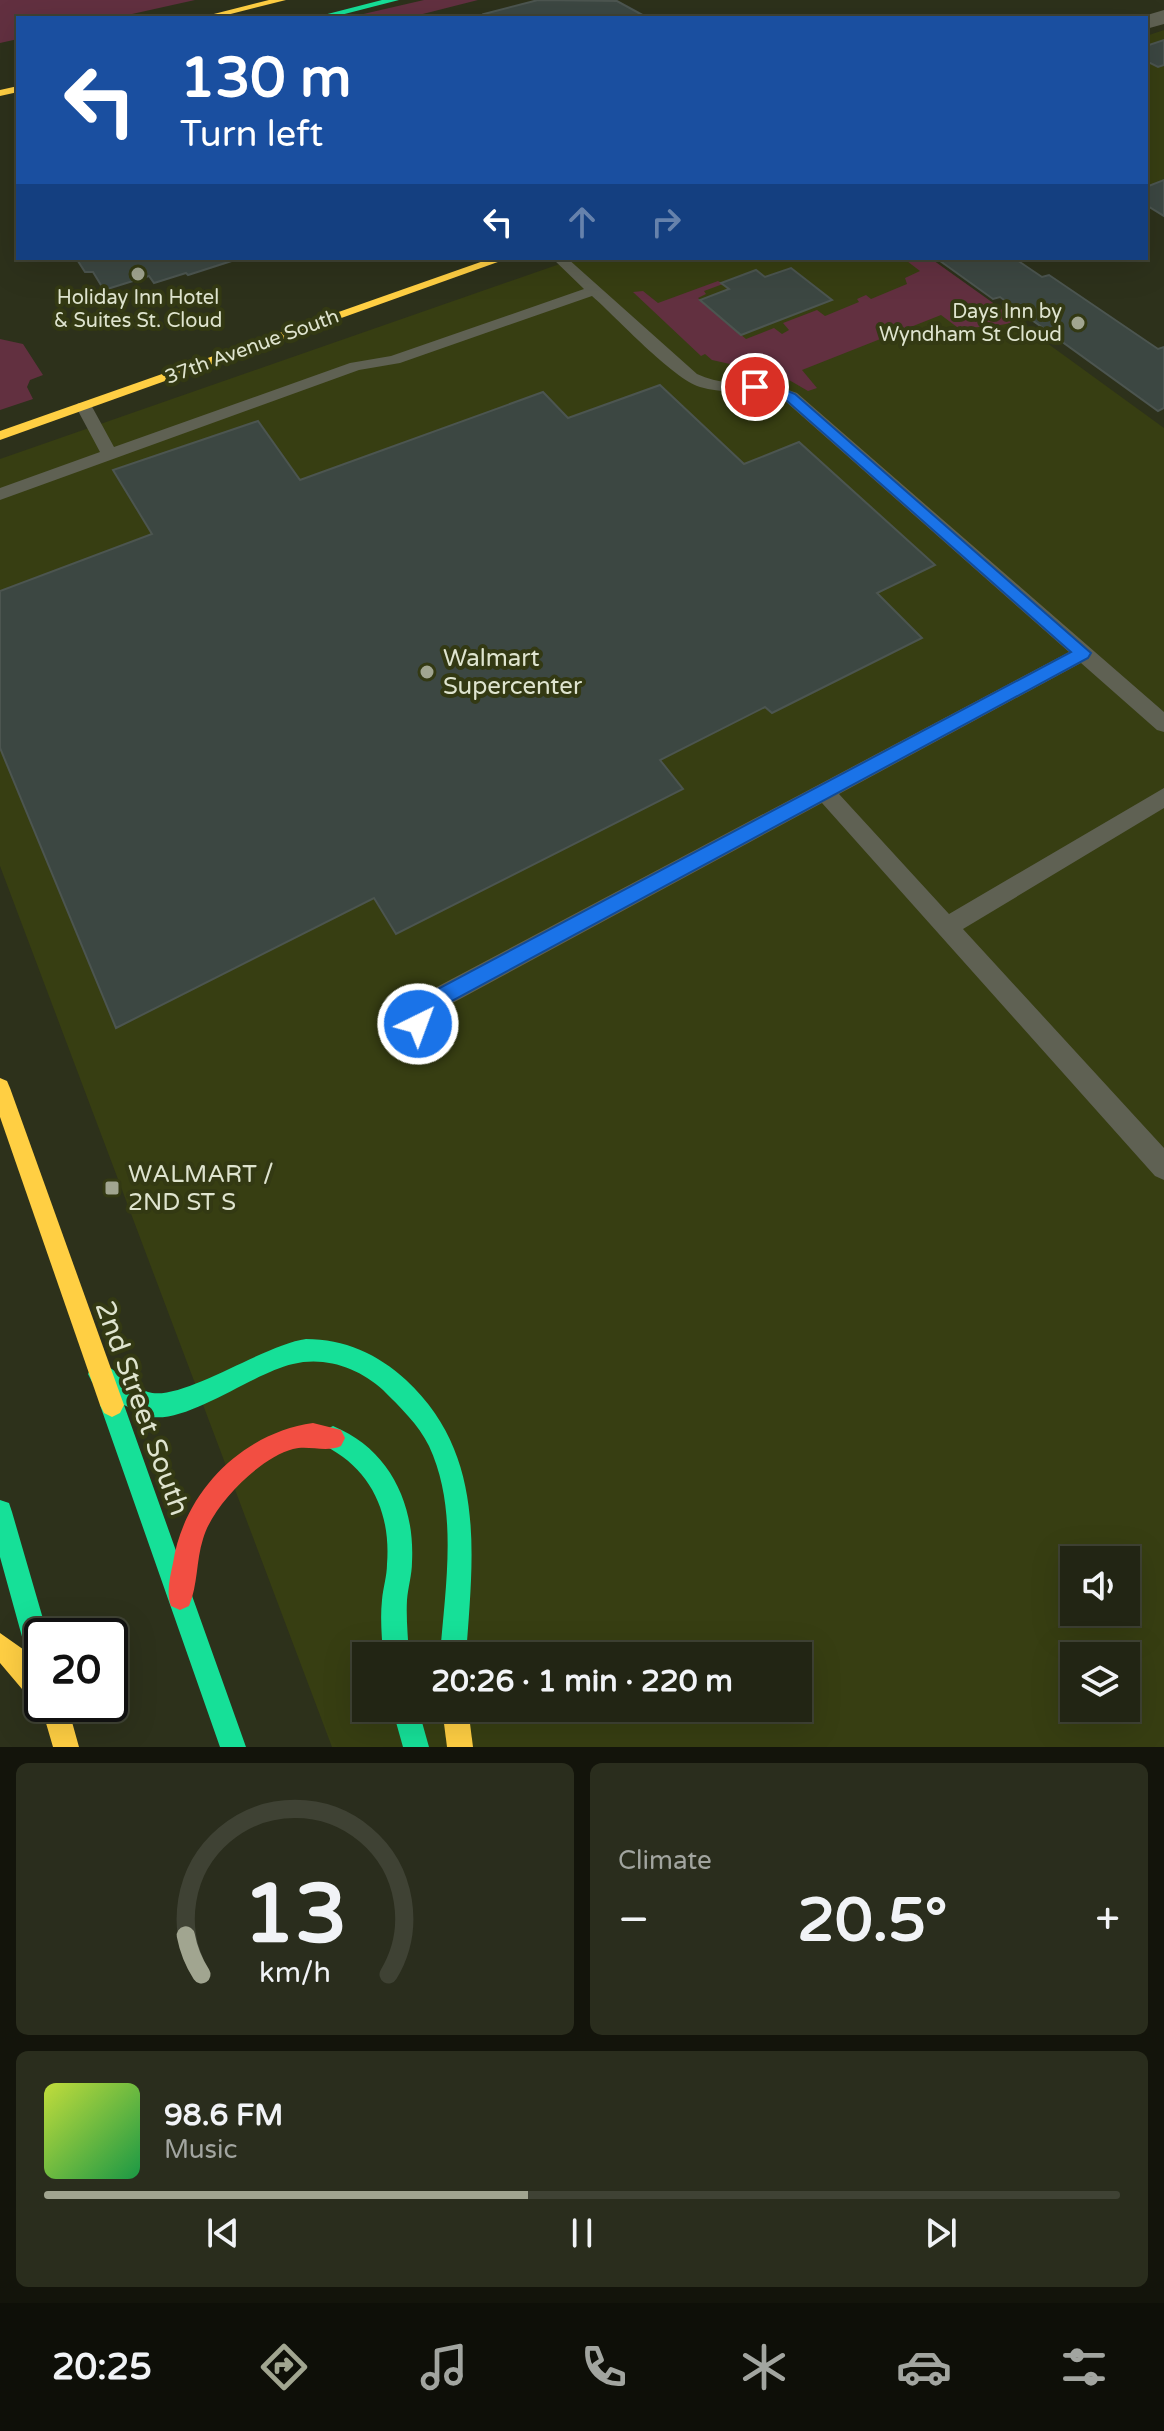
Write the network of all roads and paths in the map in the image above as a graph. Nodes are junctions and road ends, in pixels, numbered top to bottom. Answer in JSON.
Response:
{"nodes":[{"id":1,"x":281,"y":0,"type":"edge"},
{"id":2,"x":394,"y":0,"type":"edge"},
{"id":3,"x":212,"y":16,"type":"edge"},
{"id":4,"x":326,"y":16,"type":"edge"},
{"id":5,"x":497,"y":260,"type":"edge"},
{"id":6,"x":561,"y":260,"type":"edge"},
{"id":7,"x":595,"y":290,"type":"junction"},
{"id":8,"x":84,"y":407,"type":"junction"},
{"id":9,"x":0,"y":436,"type":"edge"},
{"id":10,"x":109,"y":454,"type":"junction"},
{"id":11,"x":0,"y":494,"type":"edge"},
{"id":12,"x":1083,"y":653,"type":"junction"},
{"id":13,"x":1164,"y":724,"type":"edge"},
{"id":14,"x":824,"y":791,"type":"junction"},
{"id":15,"x":1164,"y":797,"type":"edge"},
{"id":16,"x":948,"y":926,"type":"junction"},
{"id":17,"x":418,"y":1024,"type":"dead end"},
{"id":18,"x":0,"y":1088,"type":"edge"},
{"id":19,"x":1164,"y":1167,"type":"edge"},
{"id":20,"x":100,"y":1374,"type":"junction"},
{"id":21,"x":0,"y":1512,"type":"edge"},
{"id":22,"x":180,"y":1597,"type":"junction"},
{"id":23,"x":30,"y":1618,"type":"edge"},
{"id":24,"x":395,"y":1642,"type":"edge"},
{"id":25,"x":454,"y":1642,"type":"edge"},
{"id":26,"x":0,"y":1646,"type":"edge"},
{"id":27,"x":24,"y":1669,"type":"edge"},
{"id":28,"x":58,"y":1722,"type":"edge"},
{"id":29,"x":409,"y":1722,"type":"edge"},
{"id":30,"x":457,"y":1722,"type":"edge"},
{"id":31,"x":66,"y":1747,"type":"edge"},
{"id":32,"x":233,"y":1747,"type":"edge"},
{"id":33,"x":416,"y":1747,"type":"edge"},
{"id":34,"x":460,"y":1747,"type":"edge"}],
"edges":[{"from":1,"to":3,"type":"main road"},
{"from":2,"to":4,"type":"main road"},
{"from":5,"to":8,"type":"main road","name":"37th Avenue South"},
{"from":6,"to":7,"type":"lane"},
{"from":7,"to":10,"type":"lane"},
{"from":7,"to":12,"type":"lane"},
{"from":8,"to":9,"type":"main road","name":"37th Avenue South"},
{"from":8,"to":10,"type":"lane"},
{"from":10,"to":11,"type":"lane"},
{"from":12,"to":13,"type":"lane"},
{"from":12,"to":14,"type":"lane"},
{"from":14,"to":16,"type":"lane"},
{"from":14,"to":17,"type":"lane"},
{"from":15,"to":16,"type":"lane"},
{"from":16,"to":19,"type":"lane"},
{"from":18,"to":20,"type":"main road","name":"2nd Street South"},
{"from":20,"to":22,"type":"main road","name":"2nd Street South"},
{"from":20,"to":25,"type":"main road"},
{"from":21,"to":23,"type":"main road"},
{"from":22,"to":24,"type":"main road"},
{"from":22,"to":32,"type":"main road","name":"2nd Street South"},
{"from":26,"to":27,"type":"main road"},
{"from":28,"to":31,"type":"main road"},
{"from":29,"to":33,"type":"main road"},
{"from":30,"to":34,"type":"main road"}]}
